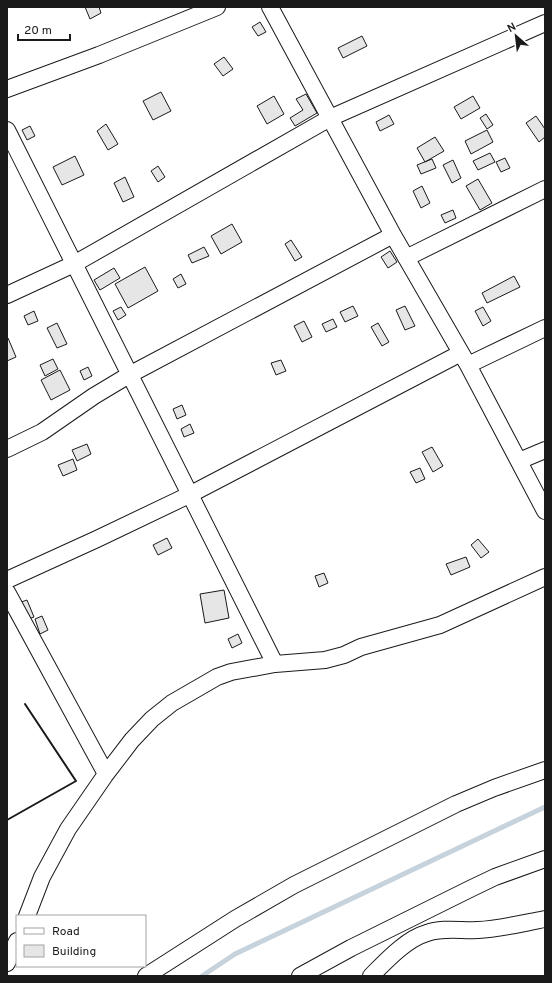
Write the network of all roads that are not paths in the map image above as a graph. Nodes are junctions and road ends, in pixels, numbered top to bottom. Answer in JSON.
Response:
{"nodes":[{"id":1,"x":218,"y":7,"type":"edge"},
{"id":2,"x":270,"y":7,"type":"edge"},
{"id":3,"x":545,"y":23,"type":"edge"},
{"id":4,"x":7,"y":89,"type":"edge"},
{"id":5,"x":330,"y":118,"type":"junction"},
{"id":6,"x":7,"y":130,"type":"edge"},
{"id":7,"x":545,"y":189,"type":"edge"},
{"id":8,"x":393,"y":235,"type":"junction"},
{"id":9,"x":406,"y":258,"type":"junction"},
{"id":10,"x":74,"y":264,"type":"junction"},
{"id":11,"x":7,"y":295,"type":"edge"},
{"id":12,"x":545,"y":328,"type":"edge"},
{"id":13,"x":465,"y":359,"type":"junction"},
{"id":14,"x":129,"y":375,"type":"junction"},
{"id":15,"x":7,"y":449,"type":"edge"},
{"id":16,"x":545,"y":450,"type":"edge"},
{"id":17,"x":519,"y":461,"type":"junction"},
{"id":18,"x":189,"y":495,"type":"junction"},
{"id":19,"x":545,"y":511,"type":"edge"},
{"id":20,"x":545,"y":577,"type":"edge"},
{"id":21,"x":7,"y":580,"type":"edge"},
{"id":22,"x":7,"y":592,"type":"edge"},
{"id":23,"x":275,"y":664,"type":"junction"},
{"id":24,"x":545,"y":770,"type":"edge"},
{"id":25,"x":106,"y":774,"type":"junction"},
{"id":26,"x":545,"y":858,"type":"edge"},
{"id":27,"x":27,"y":915,"type":"edge"},
{"id":28,"x":545,"y":919,"type":"edge"},
{"id":29,"x":16,"y":942,"type":"edge"},
{"id":30,"x":7,"y":963,"type":"edge"},
{"id":31,"x":146,"y":976,"type":"edge"},
{"id":32,"x":300,"y":976,"type":"edge"},
{"id":33,"x":371,"y":976,"type":"edge"}],
"edges":[{"from":1,"to":4,"type":"street"},
{"from":2,"to":5,"type":"street"},
{"from":3,"to":5,"type":"street"},
{"from":5,"to":8,"type":"street"},
{"from":5,"to":10,"type":"street"},
{"from":6,"to":10,"type":"street"},
{"from":7,"to":9,"type":"street"},
{"from":8,"to":9,"type":"street"},
{"from":8,"to":14,"type":"street"},
{"from":9,"to":13,"type":"street"},
{"from":10,"to":11,"type":"street"},
{"from":10,"to":14,"type":"street"},
{"from":12,"to":13,"type":"street"},
{"from":13,"to":17,"type":"street"},
{"from":13,"to":18,"type":"street"},
{"from":14,"to":15,"type":"street"},
{"from":14,"to":18,"type":"street"},
{"from":16,"to":17,"type":"street"},
{"from":17,"to":19,"type":"street"},
{"from":18,"to":21,"type":"street"},
{"from":18,"to":23,"type":"street"},
{"from":20,"to":23,"type":"street"},
{"from":22,"to":25,"type":"street"},
{"from":23,"to":25,"type":"street"},
{"from":24,"to":31,"type":"street"},
{"from":25,"to":27,"type":"street"},
{"from":26,"to":32,"type":"street"},
{"from":28,"to":33,"type":"street"},
{"from":29,"to":30,"type":"street"}]}
